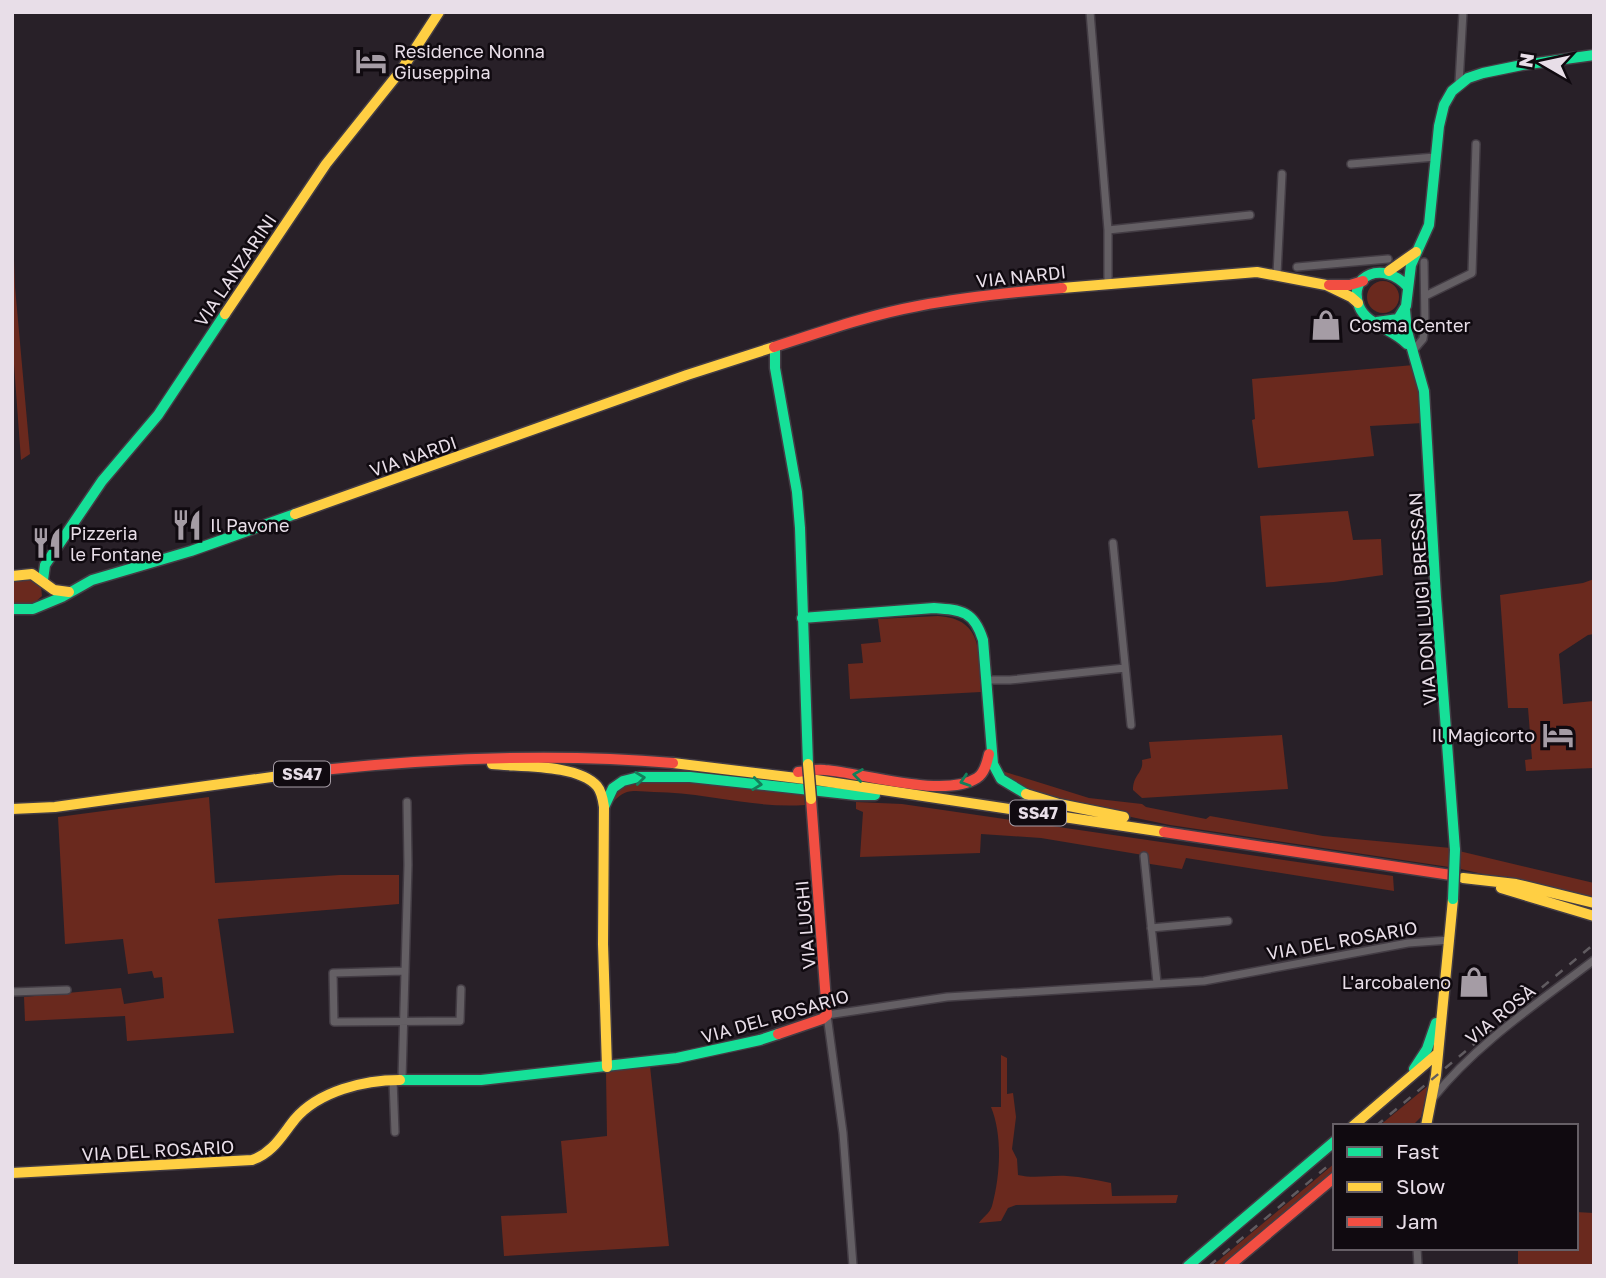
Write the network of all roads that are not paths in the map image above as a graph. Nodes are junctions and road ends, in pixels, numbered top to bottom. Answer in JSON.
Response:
{"nodes":[{"id":1,"x":439,"y":12,"type":"edge"},
{"id":2,"x":1090,"y":12,"type":"edge"},
{"id":3,"x":1463,"y":12,"type":"edge"},
{"id":4,"x":1594,"y":55,"type":"edge"},
{"id":5,"x":1459,"y":83,"type":"junction"},
{"id":6,"x":1476,"y":144,"type":"dead end"},
{"id":7,"x":1435,"y":157,"type":"junction"},
{"id":8,"x":1351,"y":164,"type":"dead end"},
{"id":9,"x":1282,"y":174,"type":"dead end"},
{"id":10,"x":1250,"y":215,"type":"dead end"},
{"id":11,"x":1108,"y":230,"type":"junction"},
{"id":12,"x":1416,"y":252,"type":"junction"},
{"id":13,"x":1388,"y":259,"type":"dead end"},
{"id":14,"x":1424,"y":262,"type":"dead end"},
{"id":15,"x":1321,"y":265,"type":"junction"},
{"id":16,"x":1297,"y":267,"type":"dead end"},
{"id":17,"x":1389,"y":271,"type":"junction"},
{"id":18,"x":1277,"y":274,"type":"junction"},
{"id":19,"x":1363,"y":281,"type":"junction"},
{"id":20,"x":1108,"y":284,"type":"junction"},
{"id":21,"x":1322,"y":284,"type":"junction"},
{"id":22,"x":1407,"y":286,"type":"junction"},
{"id":23,"x":1425,"y":296,"type":"junction"},
{"id":24,"x":1358,"y":303,"type":"junction"},
{"id":25,"x":1405,"y":310,"type":"junction"},
{"id":26,"x":1377,"y":322,"type":"junction"},
{"id":27,"x":769,"y":350,"type":"junction"},
{"id":28,"x":1412,"y":352,"type":"junction"},
{"id":29,"x":1113,"y":543,"type":"dead end"},
{"id":30,"x":57,"y":546,"type":"junction"},
{"id":31,"x":25,"y":573,"type":"junction"},
{"id":32,"x":12,"y":576,"type":"edge"},
{"id":33,"x":44,"y":582,"type":"junction"},
{"id":34,"x":73,"y":591,"type":"junction"},
{"id":35,"x":41,"y":604,"type":"junction"},
{"id":36,"x":12,"y":609,"type":"edge"},
{"id":37,"x":27,"y":611,"type":"junction"},
{"id":38,"x":802,"y":618,"type":"junction"},
{"id":39,"x":13,"y":621,"type":"edge"},
{"id":40,"x":1125,"y":668,"type":"junction"},
{"id":41,"x":986,"y":680,"type":"junction"},
{"id":42,"x":1131,"y":725,"type":"dead end"},
{"id":43,"x":990,"y":754,"type":"junction"},
{"id":44,"x":464,"y":759,"type":"junction"},
{"id":45,"x":777,"y":774,"type":"junction"},
{"id":46,"x":909,"y":794,"type":"junction"},
{"id":47,"x":407,"y":802,"type":"dead end"},
{"id":48,"x":55,"y":807,"type":"junction"},
{"id":49,"x":604,"y":807,"type":"junction"},
{"id":50,"x":12,"y":809,"type":"edge"},
{"id":51,"x":12,"y":817,"type":"edge"},
{"id":52,"x":1166,"y":832,"type":"junction"},
{"id":53,"x":1144,"y":856,"type":"dead end"},
{"id":54,"x":1451,"y":876,"type":"dead end"},
{"id":55,"x":1463,"y":878,"type":"dead end"},
{"id":56,"x":1481,"y":881,"type":"junction"},
{"id":57,"x":1594,"y":904,"type":"edge"},
{"id":58,"x":1594,"y":916,"type":"edge"},
{"id":59,"x":1228,"y":921,"type":"dead end"},
{"id":60,"x":1151,"y":928,"type":"junction"},
{"id":61,"x":1450,"y":940,"type":"junction"},
{"id":62,"x":1594,"y":960,"type":"edge"},
{"id":63,"x":404,"y":971,"type":"junction"},
{"id":64,"x":1157,"y":983,"type":"junction"},
{"id":65,"x":461,"y":989,"type":"dead end"},
{"id":66,"x":67,"y":990,"type":"dead end"},
{"id":67,"x":12,"y":992,"type":"edge"},
{"id":68,"x":827,"y":1015,"type":"junction"},
{"id":69,"x":403,"y":1021,"type":"junction"},
{"id":70,"x":1434,"y":1052,"type":"junction"},
{"id":71,"x":607,"y":1067,"type":"junction"},
{"id":72,"x":398,"y":1079,"type":"junction"},
{"id":73,"x":1432,"y":1099,"type":"junction"},
{"id":74,"x":1355,"y":1124,"type":"edge"},
{"id":75,"x":1426,"y":1124,"type":"edge"},
{"id":76,"x":395,"y":1132,"type":"dead end"},
{"id":77,"x":1333,"y":1143,"type":"edge"},
{"id":78,"x":12,"y":1173,"type":"edge"},
{"id":79,"x":1333,"y":1179,"type":"edge"},
{"id":80,"x":853,"y":1266,"type":"edge"},
{"id":81,"x":1188,"y":1266,"type":"edge"},
{"id":82,"x":1229,"y":1266,"type":"edge"}],
"edges":[{"from":1,"to":30,"type":"main road","name":"VIA LANZARINI"},
{"from":2,"to":11,"type":"street"},
{"from":3,"to":5,"type":"street"},
{"from":4,"to":5,"type":"main road"},
{"from":5,"to":7,"type":"main road"},
{"from":6,"to":23,"type":"street"},
{"from":7,"to":8,"type":"street"},
{"from":7,"to":12,"type":"main road"},
{"from":9,"to":18,"type":"street"},
{"from":10,"to":11,"type":"street"},
{"from":11,"to":20,"type":"street"},
{"from":12,"to":17,"type":"main road"},
{"from":12,"to":22,"type":"main road"},
{"from":13,"to":15,"type":"street"},
{"from":14,"to":23,"type":"street"},
{"from":15,"to":16,"type":"street"},
{"from":15,"to":21,"type":"street"},
{"from":17,"to":19,"type":"main road"},
{"from":17,"to":22,"type":"main road"},
{"from":18,"to":20,"type":"main road","name":"VIA NARDI"},
{"from":18,"to":21,"type":"main road","name":"VIA NARDI"},
{"from":19,"to":21,"type":"main road","name":"VIA NARDI"},
{"from":19,"to":24,"type":"main road"},
{"from":20,"to":27,"type":"main road","name":"VIA NARDI"},
{"from":21,"to":24,"type":"main road","name":"VIA NARDI"},
{"from":22,"to":25,"type":"main road"},
{"from":23,"to":28,"type":"street"},
{"from":24,"to":26,"type":"main road"},
{"from":25,"to":26,"type":"main road"},
{"from":25,"to":28,"type":"main road","name":"VIA DON LUIGI BRESSAN"},
{"from":26,"to":28,"type":"main road","name":"VIA DON LUIGI BRESSAN"},
{"from":27,"to":34,"type":"main road","name":"VIA NARDI"},
{"from":27,"to":38,"type":"main road","name":"VIA LUGHI"},
{"from":28,"to":61,"type":"main road","name":"VIA DON LUIGI BRESSAN","bridge":true},
{"from":29,"to":40,"type":"street"},
{"from":30,"to":31,"type":"main road","name":"VIA LANZARINI"},
{"from":30,"to":33,"type":"main road","name":"VIA LANZARINI"},
{"from":31,"to":32,"type":"main road"},
{"from":31,"to":33,"type":"main road"},
{"from":33,"to":34,"type":"main road"},
{"from":33,"to":35,"type":"main road"},
{"from":34,"to":35,"type":"main road","name":"VIA NARDI"},
{"from":35,"to":37,"type":"main road","name":"VIA NARDI"},
{"from":36,"to":37,"type":"main road"},
{"from":37,"to":39,"type":"main road","name":"VIA NARDI"},
{"from":38,"to":41,"type":"main road"},
{"from":38,"to":68,"type":"main road","name":"VIA LUGHI","bridge":true},
{"from":40,"to":41,"type":"street"},
{"from":40,"to":42,"type":"street"},
{"from":41,"to":43,"type":"main road"},
{"from":43,"to":45,"type":"main road","one_way":true},
{"from":43,"to":52,"type":"main road"},
{"from":44,"to":45,"type":"main road","number":"SS47"},
{"from":44,"to":48,"type":"main road","number":"SS47"},
{"from":44,"to":49,"type":"main road"},
{"from":45,"to":46,"type":"main road","number":"SS47"},
{"from":49,"to":46,"type":"main road","one_way":true},
{"from":46,"to":52,"type":"main road","number":"SS47"},
{"from":47,"to":63,"type":"street"},
{"from":48,"to":50,"type":"main road","number":"SS47"},
{"from":48,"to":51,"type":"main road","number":"SS47"},
{"from":49,"to":71,"type":"main road"},
{"from":52,"to":54,"type":"main road","number":"SS47"},
{"from":53,"to":60,"type":"street"},
{"from":55,"to":56,"type":"main road"},
{"from":56,"to":57,"type":"main road"},
{"from":56,"to":58,"type":"main road"},
{"from":59,"to":60,"type":"street"},
{"from":60,"to":64,"type":"street"},
{"from":61,"to":64,"type":"street","name":"VIA DEL ROSARIO"},
{"from":61,"to":70,"type":"main road","name":"VIA DON LUIGI BRESSAN"},
{"from":62,"to":73,"type":"street","name":"VIA ROSÀ"},
{"from":63,"to":69,"type":"street"},
{"from":63,"to":69,"type":"street"},
{"from":64,"to":68,"type":"street","name":"VIA DEL ROSARIO"},
{"from":65,"to":69,"type":"street"},
{"from":66,"to":67,"type":"street"},
{"from":68,"to":71,"type":"main road","name":"VIA DEL ROSARIO"},
{"from":68,"to":80,"type":"street","name":"VIA LUGHI"},
{"from":69,"to":72,"type":"street"},
{"from":70,"to":73,"type":"main road","name":"VIA DON LUIGI BRESSAN"},
{"from":70,"to":74,"type":"main road"},
{"from":71,"to":72,"type":"main road","name":"VIA DEL ROSARIO"},
{"from":72,"to":76,"type":"street"},
{"from":72,"to":78,"type":"main road","name":"VIA DEL ROSARIO"},
{"from":73,"to":75,"type":"main road","name":"VIA DON LUIGI BRESSAN"},
{"from":77,"to":81,"type":"main road"},
{"from":79,"to":82,"type":"main road"}]}
